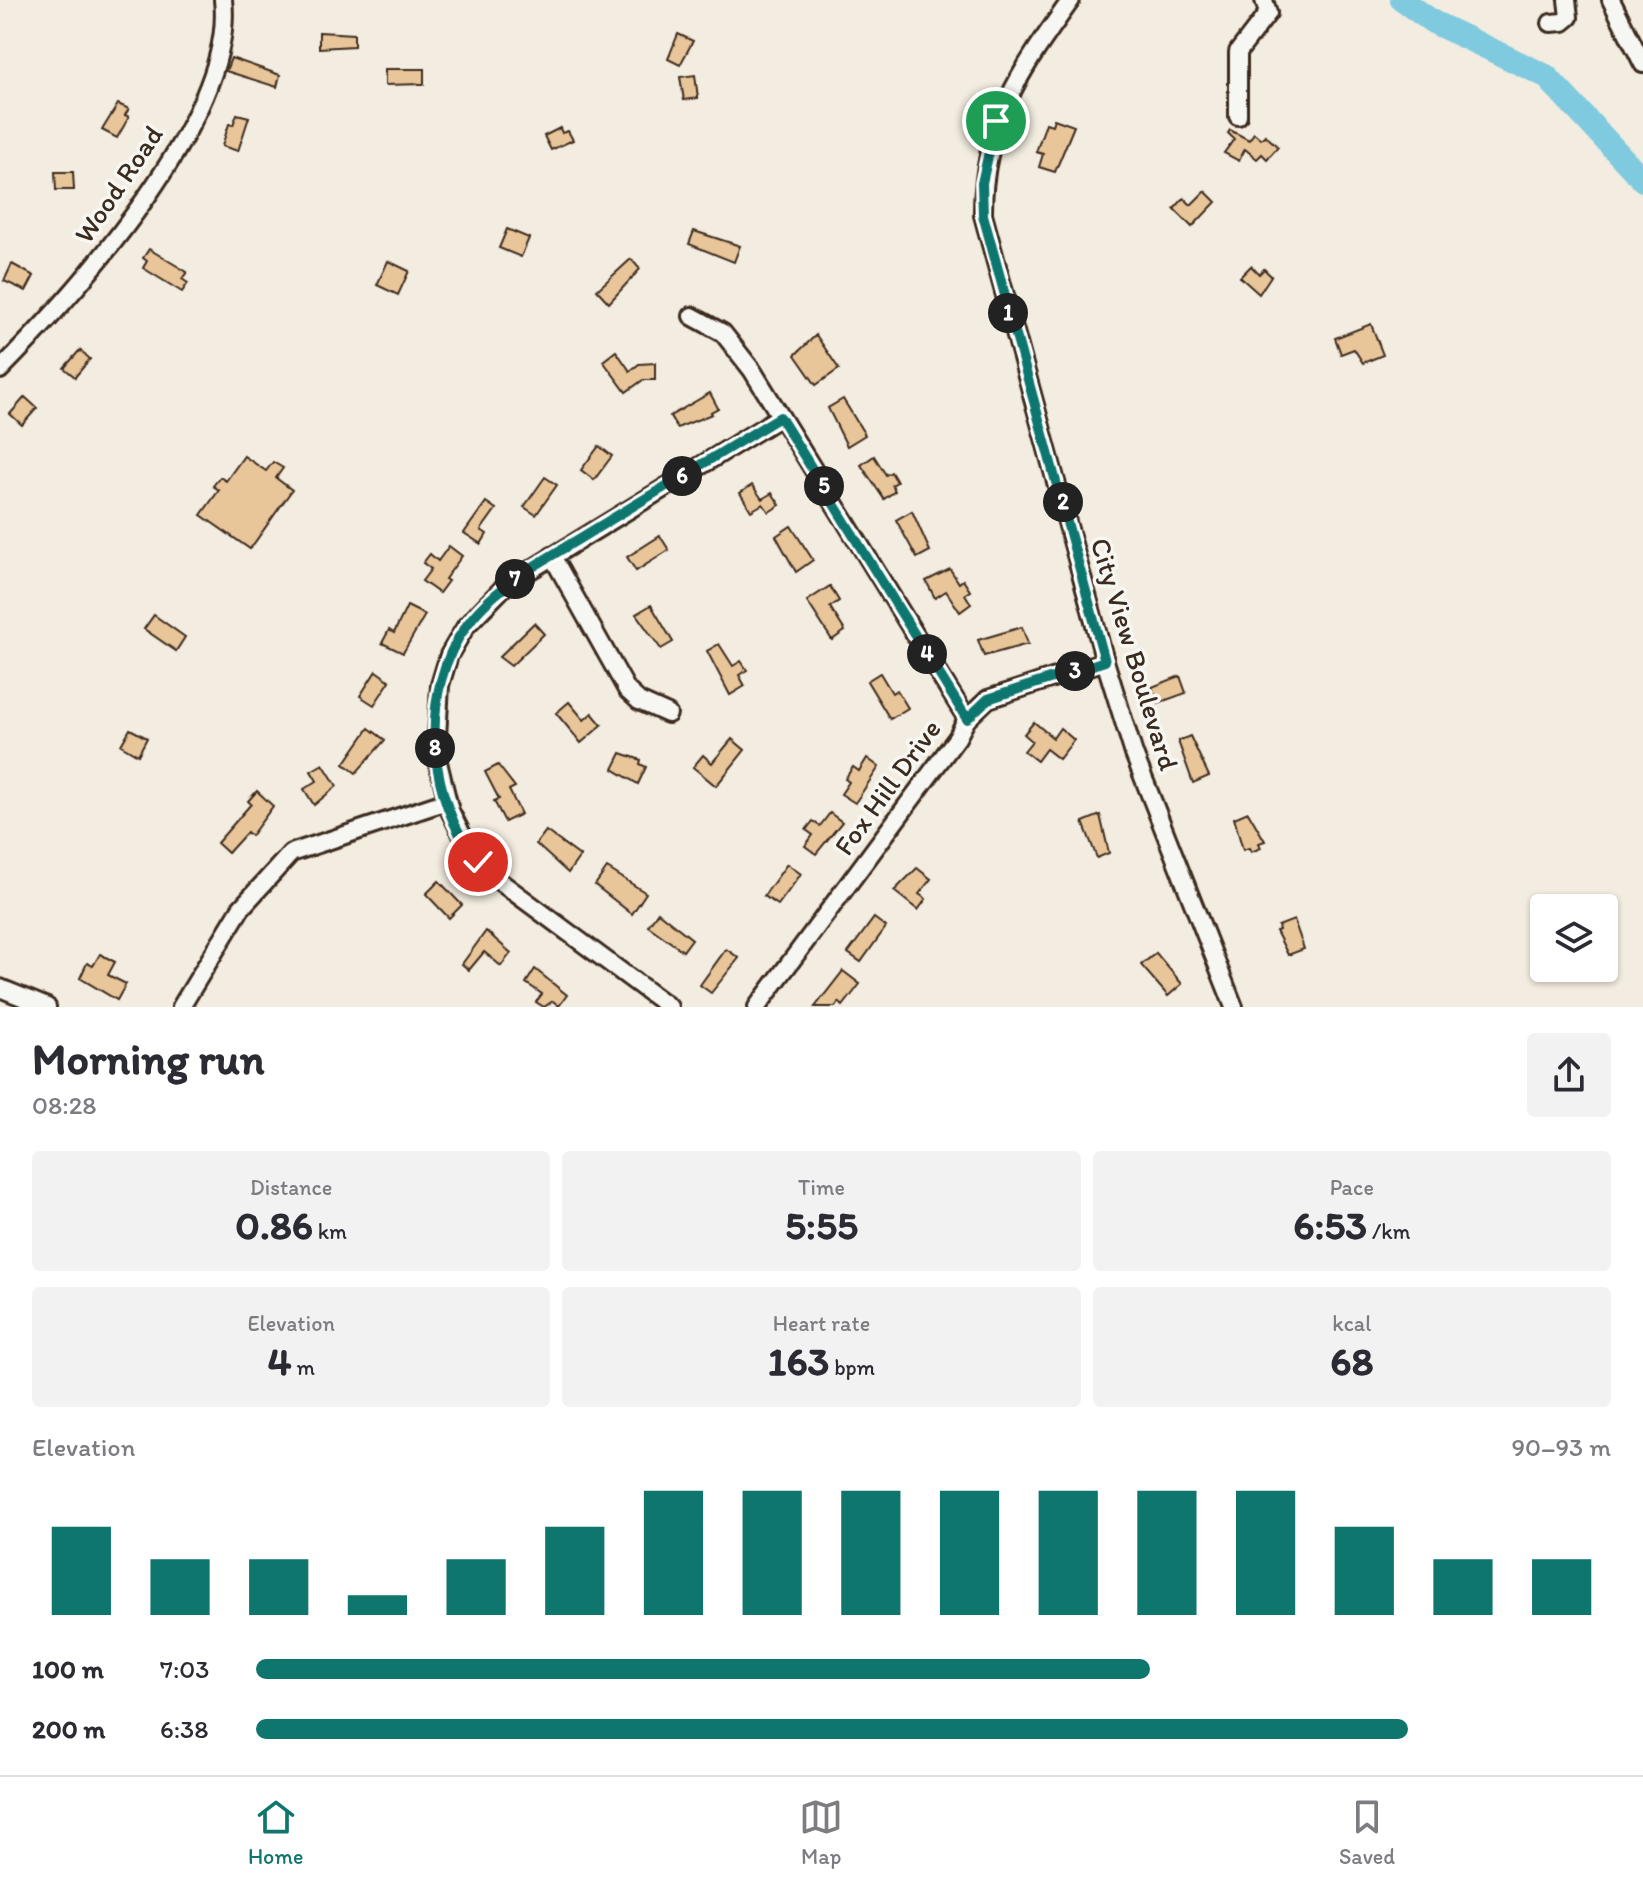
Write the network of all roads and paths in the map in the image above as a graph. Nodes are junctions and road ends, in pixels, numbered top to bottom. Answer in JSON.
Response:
{"nodes":[{"id":1,"x":223,"y":0,"type":"edge"},
{"id":2,"x":1071,"y":0,"type":"edge"},
{"id":3,"x":1264,"y":0,"type":"edge"},
{"id":4,"x":1567,"y":0,"type":"edge"},
{"id":5,"x":1611,"y":0,"type":"edge"},
{"id":6,"x":1551,"y":23,"type":"dead end"},
{"id":7,"x":1643,"y":64,"type":"edge"},
{"id":8,"x":1238,"y":116,"type":"dead end"},
{"id":9,"x":692,"y":316,"type":"dead end"},
{"id":10,"x":0,"y":370,"type":"edge"},
{"id":11,"x":780,"y":417,"type":"junction"},
{"id":12,"x":552,"y":556,"type":"junction"},
{"id":13,"x":1105,"y":661,"type":"junction"},
{"id":14,"x":668,"y":714,"type":"dead end"},
{"id":15,"x":967,"y":719,"type":"junction"},
{"id":16,"x":447,"y":801,"type":"junction"},
{"id":17,"x":0,"y":988,"type":"edge"},
{"id":18,"x":47,"y":1007,"type":"edge"},
{"id":19,"x":181,"y":1007,"type":"edge"},
{"id":20,"x":669,"y":1007,"type":"edge"},
{"id":21,"x":757,"y":1007,"type":"edge"},
{"id":22,"x":1234,"y":1007,"type":"edge"}],
"edges":[{"from":1,"to":10,"type":"street","name":"Wood Road"},
{"from":2,"to":13,"type":"street","name":"City View Boulevard"},
{"from":3,"to":8,"type":"street"},
{"from":4,"to":6,"type":"street"},
{"from":5,"to":7,"type":"street"},
{"from":9,"to":11,"type":"street"},
{"from":11,"to":12,"type":"street"},
{"from":11,"to":15,"type":"street"},
{"from":12,"to":14,"type":"street"},
{"from":12,"to":16,"type":"street"},
{"from":13,"to":15,"type":"street","name":"Fox Hill Drive"},
{"from":13,"to":22,"type":"street","name":"City View Boulevard"},
{"from":15,"to":21,"type":"street","name":"Fox Hill Drive"},
{"from":16,"to":19,"type":"street"},
{"from":16,"to":20,"type":"street"},
{"from":17,"to":18,"type":"street"}]}
